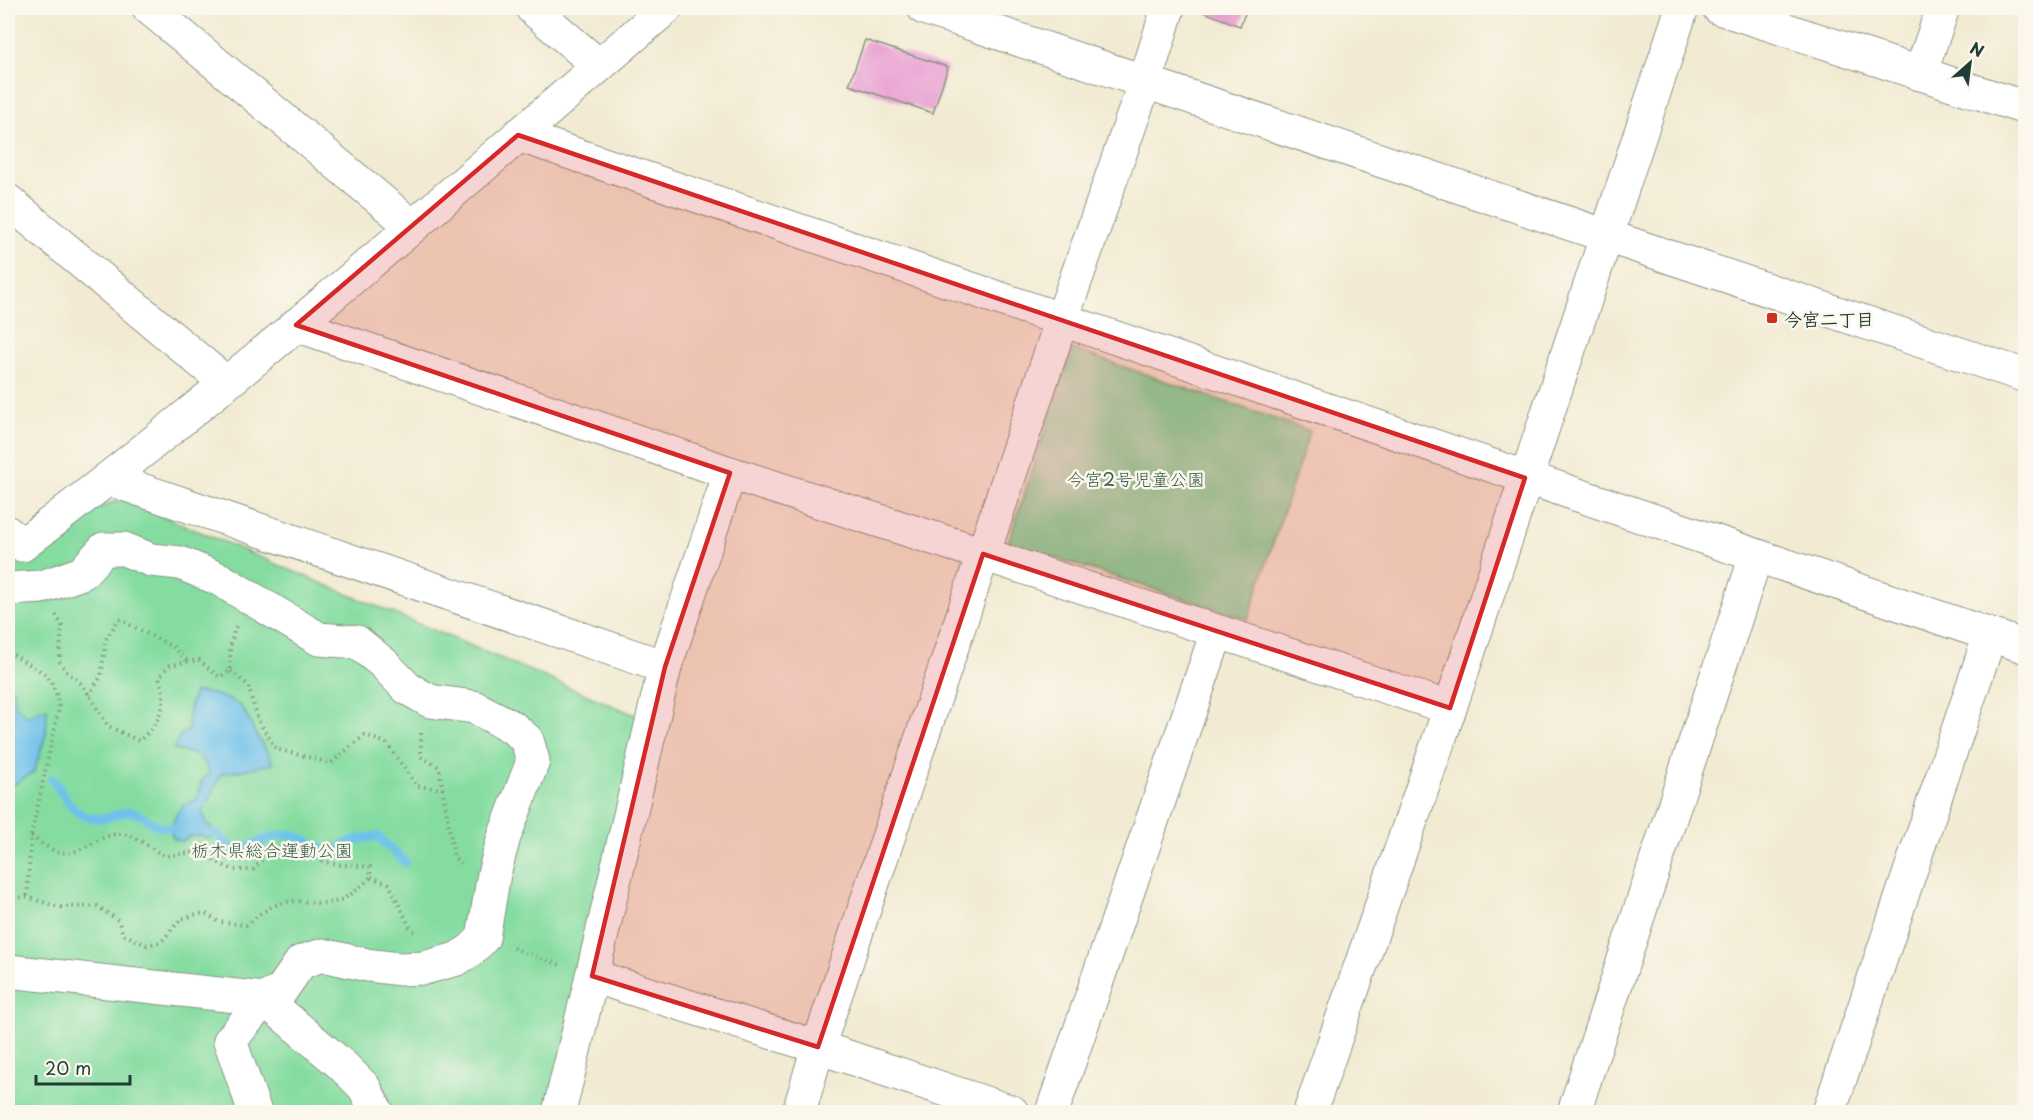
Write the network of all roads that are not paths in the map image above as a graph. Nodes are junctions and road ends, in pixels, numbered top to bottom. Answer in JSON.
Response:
{"nodes":[{"id":1,"x":149,"y":8,"type":"edge"},
{"id":2,"x":532,"y":8,"type":"edge"},
{"id":3,"x":666,"y":8,"type":"edge"},
{"id":4,"x":924,"y":8,"type":"edge"},
{"id":5,"x":1168,"y":8,"type":"edge"},
{"id":6,"x":1682,"y":8,"type":"edge"},
{"id":7,"x":1719,"y":8,"type":"edge"},
{"id":8,"x":1943,"y":8,"type":"edge"},
{"id":9,"x":599,"y":66,"type":"junction"},
{"id":10,"x":1920,"y":75,"type":"junction"},
{"id":11,"x":1144,"y":82,"type":"junction"},
{"id":12,"x":2025,"y":108,"type":"edge"},
{"id":13,"x":518,"y":135,"type":"junction"},
{"id":14,"x":8,"y":201,"type":"edge"},
{"id":15,"x":412,"y":226,"type":"junction"},
{"id":16,"x":1606,"y":236,"type":"junction"},
{"id":17,"x":1062,"y":319,"type":"junction"},
{"id":18,"x":296,"y":325,"type":"junction"},
{"id":19,"x":2025,"y":375,"type":"edge"},
{"id":20,"x":225,"y":382,"type":"junction"},
{"id":21,"x":730,"y":473,"type":"junction"},
{"id":22,"x":1525,"y":478,"type":"junction"},
{"id":23,"x":109,"y":479,"type":"junction"},
{"id":24,"x":8,"y":533,"type":"edge"},
{"id":25,"x":983,"y":554,"type":"junction"},
{"id":26,"x":1756,"y":556,"type":"junction"},
{"id":27,"x":8,"y":589,"type":"edge"},
{"id":28,"x":1217,"y":632,"type":"junction"},
{"id":29,"x":1990,"y":635,"type":"junction"},
{"id":30,"x":2025,"y":647,"type":"edge"},
{"id":31,"x":665,"y":667,"type":"junction"},
{"id":32,"x":1450,"y":708,"type":"junction"},
{"id":33,"x":8,"y":971,"type":"edge"},
{"id":34,"x":592,"y":976,"type":"junction"},
{"id":35,"x":264,"y":999,"type":"junction"},
{"id":36,"x":818,"y":1047,"type":"junction"},
{"id":37,"x":255,"y":1113,"type":"edge"},
{"id":38,"x":377,"y":1113,"type":"edge"},
{"id":39,"x":559,"y":1113,"type":"edge"},
{"id":40,"x":799,"y":1113,"type":"edge"},
{"id":41,"x":1012,"y":1113,"type":"edge"},
{"id":42,"x":1052,"y":1113,"type":"edge"},
{"id":43,"x":1310,"y":1113,"type":"edge"},
{"id":44,"x":1574,"y":1113,"type":"edge"},
{"id":45,"x":1829,"y":1113,"type":"edge"}],
"edges":[{"from":1,"to":15,"type":"street"},
{"from":2,"to":9,"type":"street"},
{"from":3,"to":9,"type":"street"},
{"from":4,"to":11,"type":"street"},
{"from":5,"to":11,"type":"street"},
{"from":6,"to":16,"type":"street"},
{"from":7,"to":10,"type":"street"},
{"from":8,"to":10,"type":"street"},
{"from":9,"to":13,"type":"street"},
{"from":10,"to":12,"type":"street"},
{"from":11,"to":16,"type":"street"},
{"from":11,"to":17,"type":"street"},
{"from":13,"to":15,"type":"street"},
{"from":13,"to":17,"type":"street"},
{"from":14,"to":20,"type":"street"},
{"from":15,"to":18,"type":"street"},
{"from":16,"to":19,"type":"street"},
{"from":16,"to":22,"type":"street"},
{"from":17,"to":22,"type":"street"},
{"from":17,"to":25,"type":"street"},
{"from":18,"to":20,"type":"street"},
{"from":18,"to":21,"type":"street"},
{"from":20,"to":23,"type":"street"},
{"from":21,"to":25,"type":"street"},
{"from":21,"to":31,"type":"street"},
{"from":22,"to":26,"type":"street"},
{"from":22,"to":32,"type":"street"},
{"from":23,"to":24,"type":"street"},
{"from":23,"to":31,"type":"street"},
{"from":25,"to":28,"type":"street"},
{"from":25,"to":36,"type":"street"},
{"from":26,"to":29,"type":"street"},
{"from":26,"to":44,"type":"street"},
{"from":27,"to":35,"type":"street"},
{"from":28,"to":32,"type":"street"},
{"from":28,"to":42,"type":"street"},
{"from":29,"to":30,"type":"street"},
{"from":29,"to":45,"type":"street"},
{"from":31,"to":34,"type":"street"},
{"from":32,"to":43,"type":"street"},
{"from":33,"to":35,"type":"street"},
{"from":34,"to":36,"type":"street"},
{"from":34,"to":39,"type":"street"},
{"from":35,"to":37,"type":"street"},
{"from":35,"to":38,"type":"street"},
{"from":36,"to":40,"type":"street"},
{"from":36,"to":41,"type":"street"}]}
